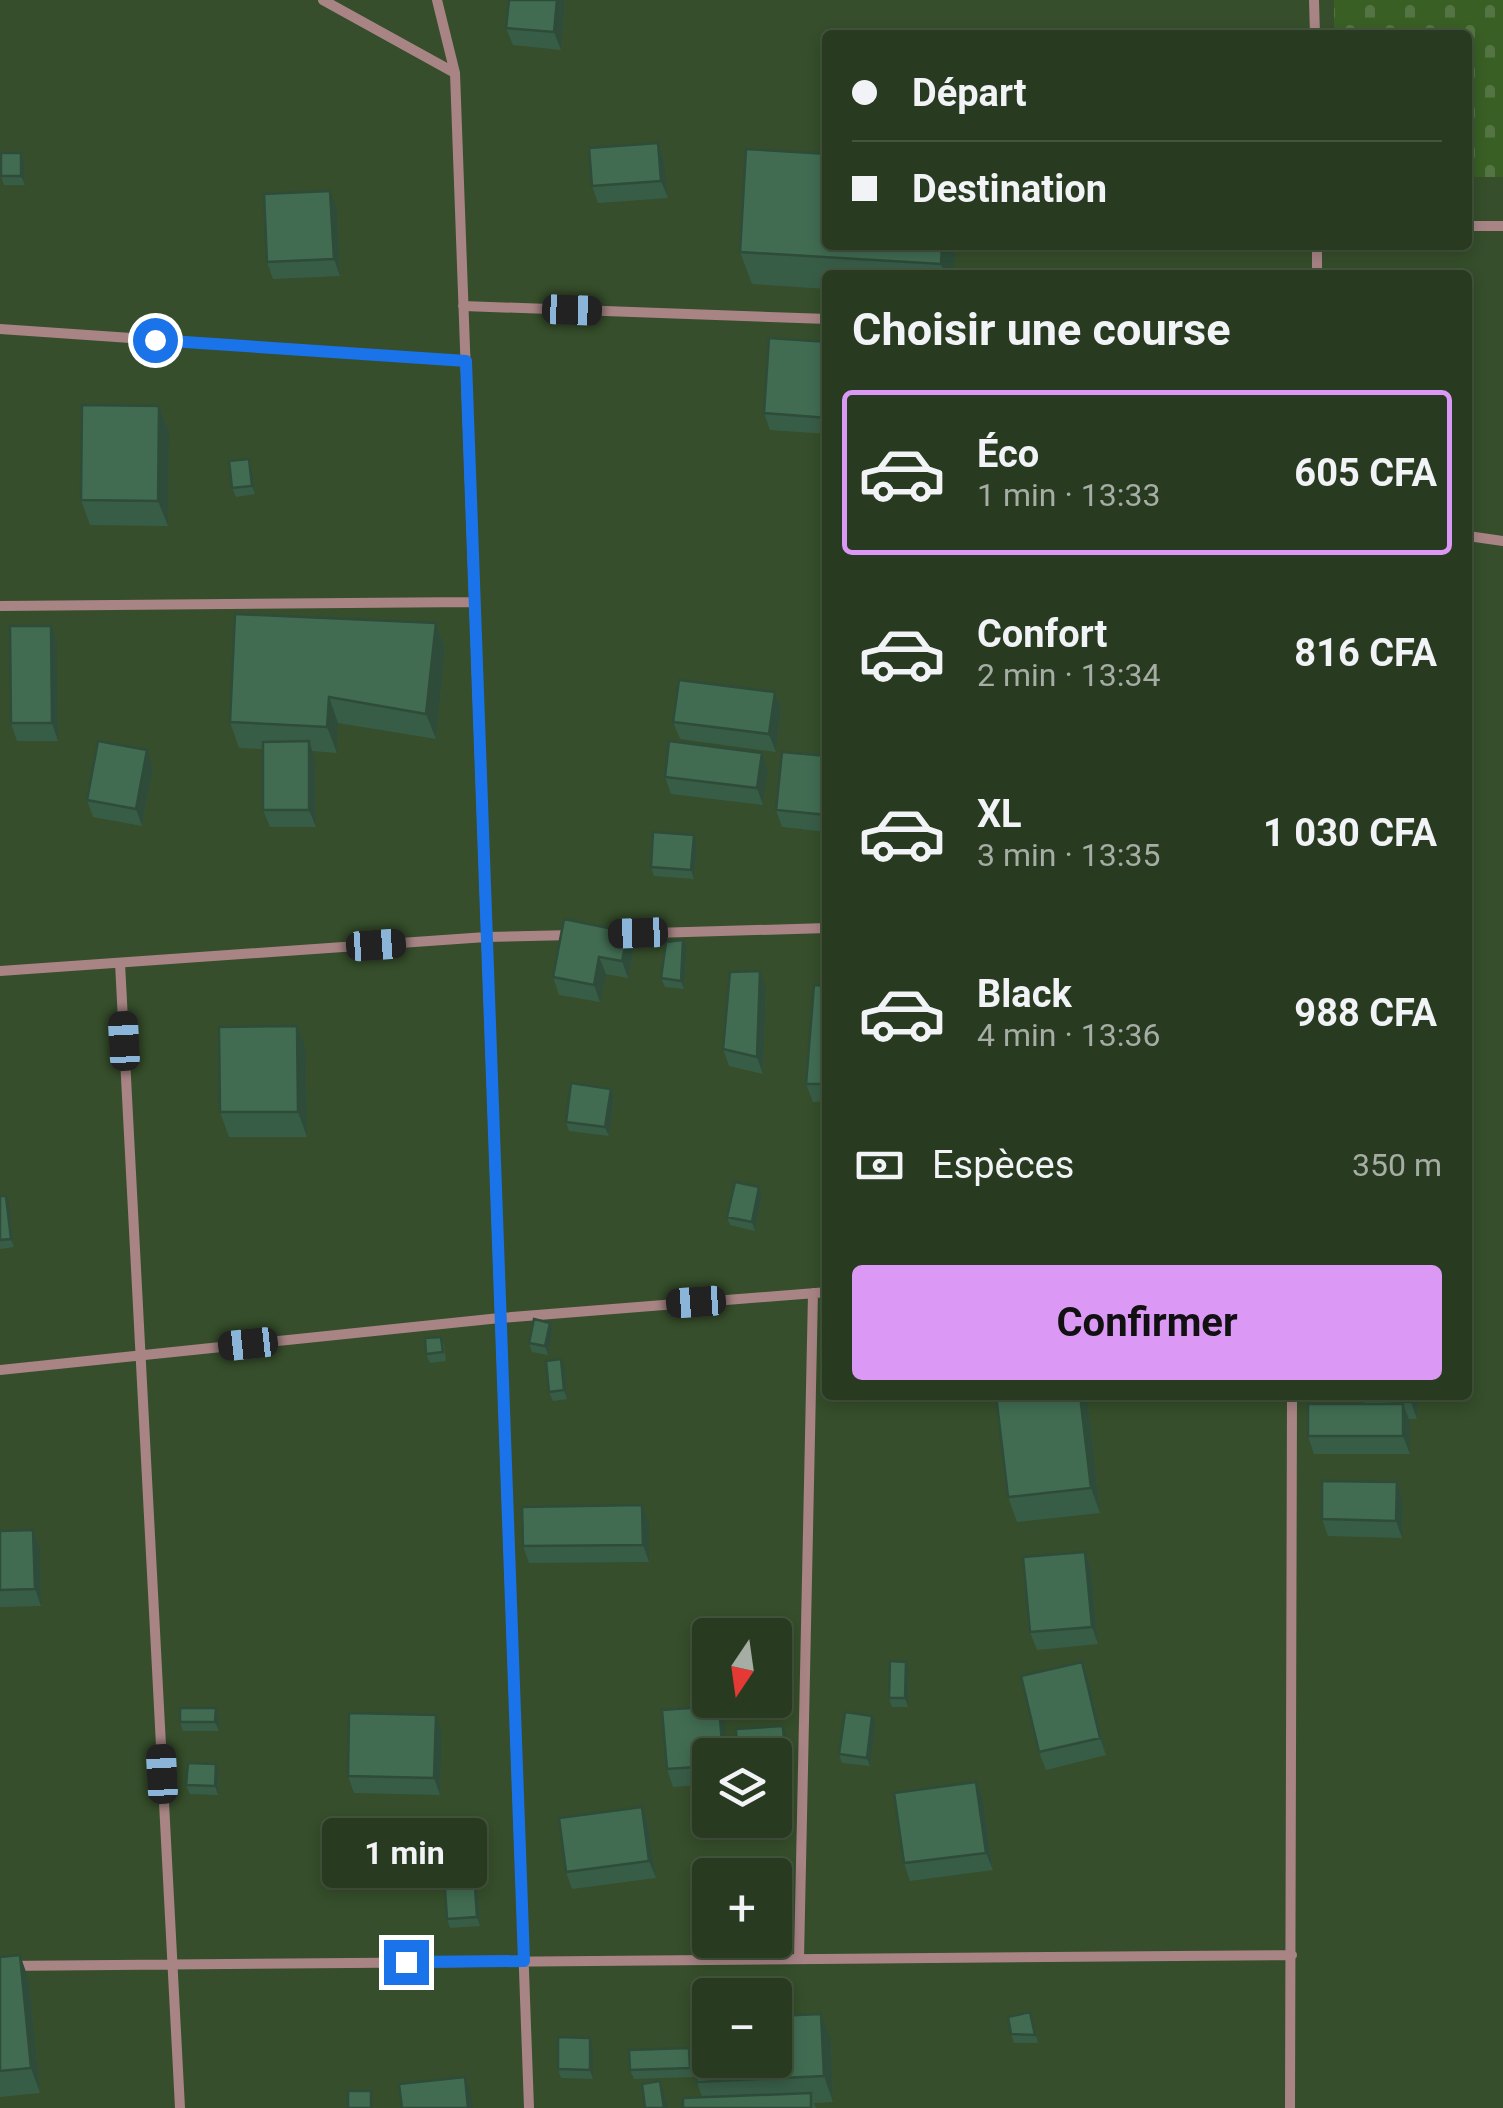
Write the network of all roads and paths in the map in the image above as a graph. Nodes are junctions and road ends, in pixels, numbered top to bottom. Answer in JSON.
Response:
{"nodes":[{"id":1,"x":323,"y":0,"type":"edge"},
{"id":2,"x":436,"y":0,"type":"edge"},
{"id":3,"x":1314,"y":0,"type":"edge"},
{"id":4,"x":1314,"y":30,"type":"edge"},
{"id":5,"x":455,"y":73,"type":"junction"},
{"id":6,"x":1472,"y":226,"type":"edge"},
{"id":7,"x":1503,"y":226,"type":"edge"},
{"id":8,"x":463,"y":306,"type":"junction"},
{"id":9,"x":822,"y":319,"type":"edge"},
{"id":10,"x":0,"y":329,"type":"edge"},
{"id":11,"x":466,"y":361,"type":"junction"},
{"id":12,"x":1472,"y":537,"type":"edge"},
{"id":13,"x":1503,"y":541,"type":"edge"},
{"id":14,"x":474,"y":602,"type":"junction"},
{"id":15,"x":0,"y":606,"type":"edge"},
{"id":16,"x":822,"y":928,"type":"edge"},
{"id":17,"x":600,"y":934,"type":"edge"},
{"id":18,"x":581,"y":935,"type":"edge"},
{"id":19,"x":486,"y":937,"type":"junction"},
{"id":20,"x":120,"y":963,"type":"junction"},
{"id":21,"x":0,"y":971,"type":"edge"},
{"id":22,"x":822,"y":1292,"type":"edge"},
{"id":23,"x":813,"y":1293,"type":"junction"},
{"id":24,"x":500,"y":1318,"type":"junction"},
{"id":25,"x":140,"y":1356,"type":"junction"},
{"id":26,"x":0,"y":1370,"type":"edge"},
{"id":27,"x":1292,"y":1400,"type":"edge"},
{"id":28,"x":1292,"y":1955,"type":"junction"},
{"id":29,"x":800,"y":1959,"type":"junction"},
{"id":30,"x":524,"y":1961,"type":"junction"},
{"id":31,"x":172,"y":1965,"type":"junction"},
{"id":32,"x":0,"y":1966,"type":"edge"},
{"id":33,"x":180,"y":2108,"type":"edge"},
{"id":34,"x":529,"y":2108,"type":"edge"},
{"id":35,"x":1290,"y":2108,"type":"edge"}],
"edges":[{"from":1,"to":5,"type":"street"},
{"from":2,"to":5,"type":"street"},
{"from":3,"to":4,"type":"street"},
{"from":5,"to":8,"type":"street"},
{"from":6,"to":7,"type":"street"},
{"from":8,"to":9,"type":"street"},
{"from":8,"to":11,"type":"street"},
{"from":10,"to":11,"type":"street"},
{"from":11,"to":14,"type":"street"},
{"from":12,"to":13,"type":"street"},
{"from":14,"to":15,"type":"street"},
{"from":14,"to":19,"type":"street"},
{"from":16,"to":17,"type":"street"},
{"from":18,"to":19,"type":"street"},
{"from":19,"to":20,"type":"street"},
{"from":19,"to":24,"type":"street"},
{"from":20,"to":21,"type":"street"},
{"from":20,"to":25,"type":"street"},
{"from":22,"to":23,"type":"street"},
{"from":23,"to":24,"type":"street"},
{"from":23,"to":29,"type":"street"},
{"from":24,"to":25,"type":"street"},
{"from":24,"to":30,"type":"street"},
{"from":25,"to":26,"type":"street"},
{"from":25,"to":31,"type":"street"},
{"from":27,"to":28,"type":"street"},
{"from":28,"to":29,"type":"street"},
{"from":28,"to":35,"type":"street"},
{"from":29,"to":30,"type":"street"},
{"from":30,"to":31,"type":"street"},
{"from":30,"to":34,"type":"street"},
{"from":31,"to":32,"type":"street"},
{"from":31,"to":33,"type":"street"}]}
